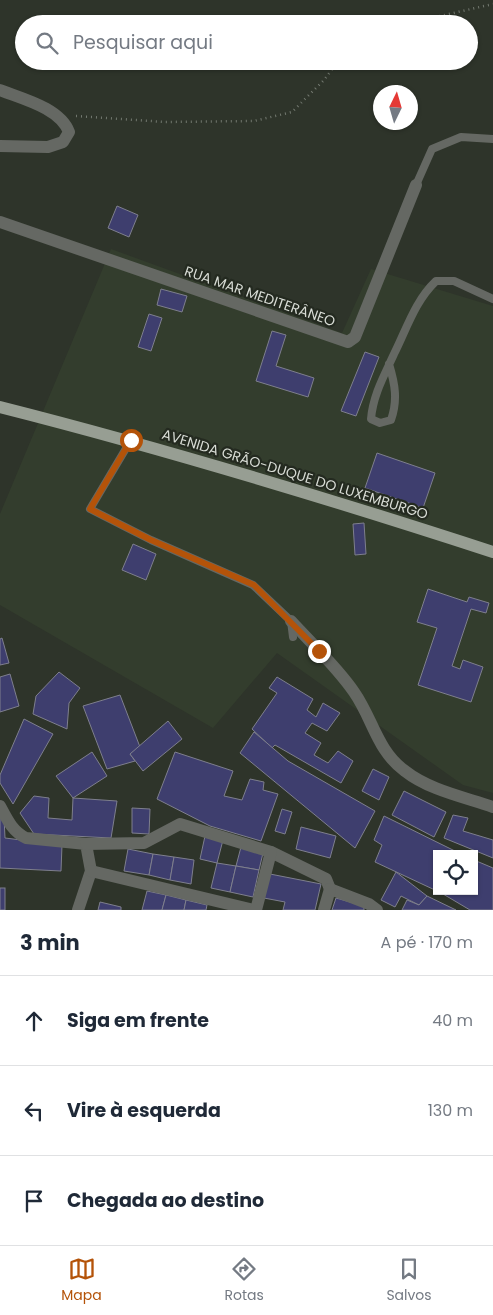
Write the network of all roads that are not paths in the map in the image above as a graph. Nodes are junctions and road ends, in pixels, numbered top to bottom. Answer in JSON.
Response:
{"nodes":[{"id":1,"x":0,"y":90,"type":"edge"},
{"id":2,"x":493,"y":139,"type":"edge"},
{"id":3,"x":0,"y":146,"type":"edge"},
{"id":4,"x":416,"y":184,"type":"joint"},
{"id":5,"x":0,"y":222,"type":"edge"},
{"id":6,"x":493,"y":299,"type":"edge"},
{"id":7,"x":389,"y":364,"type":"junction"},
{"id":8,"x":0,"y":407,"type":"edge"},
{"id":9,"x":131,"y":440,"type":"junction"},
{"id":10,"x":493,"y":552,"type":"edge"},
{"id":11,"x":291,"y":621,"type":"junction"},
{"id":12,"x":293,"y":637,"type":"dead end"},
{"id":13,"x":0,"y":806,"type":"edge"},
{"id":14,"x":493,"y":807,"type":"edge"},
{"id":15,"x":86,"y":844,"type":"junction"},
{"id":16,"x":271,"y":852,"type":"junction"},
{"id":17,"x":91,"y":871,"type":"junction"},
{"id":18,"x":330,"y":889,"type":"junction"},
{"id":19,"x":78,"y":910,"type":"edge"},
{"id":20,"x":255,"y":910,"type":"edge"},
{"id":21,"x":324,"y":910,"type":"edge"},
{"id":22,"x":377,"y":910,"type":"edge"}],
"edges":[{"from":1,"to":3,"type":"street"},
{"from":2,"to":4,"type":"lane"},
{"from":4,"to":5,"type":"street","name":"RUA MAR MEDITERÂNEO"},
{"from":6,"to":7,"type":"lane"},
{"from":7,"to":7,"type":"lane"},
{"from":8,"to":9,"type":"main road","name":"AVENIDA GRÃO-DUQUE DO LUXEMBURGO"},
{"from":9,"to":10,"type":"main road","name":"AVENIDA GRÃO-DUQUE DO LUXEMBURGO"},
{"from":9,"to":11,"type":"lane"},
{"from":11,"to":12,"type":"lane"},
{"from":11,"to":14,"type":"street"},
{"from":13,"to":15,"type":"street"},
{"from":15,"to":16,"type":"street"},
{"from":15,"to":17,"type":"street"},
{"from":16,"to":18,"type":"street"},
{"from":16,"to":20,"type":"street"},
{"from":17,"to":19,"type":"street"},
{"from":17,"to":20,"type":"street"},
{"from":18,"to":21,"type":"street"},
{"from":18,"to":22,"type":"street"}]}
